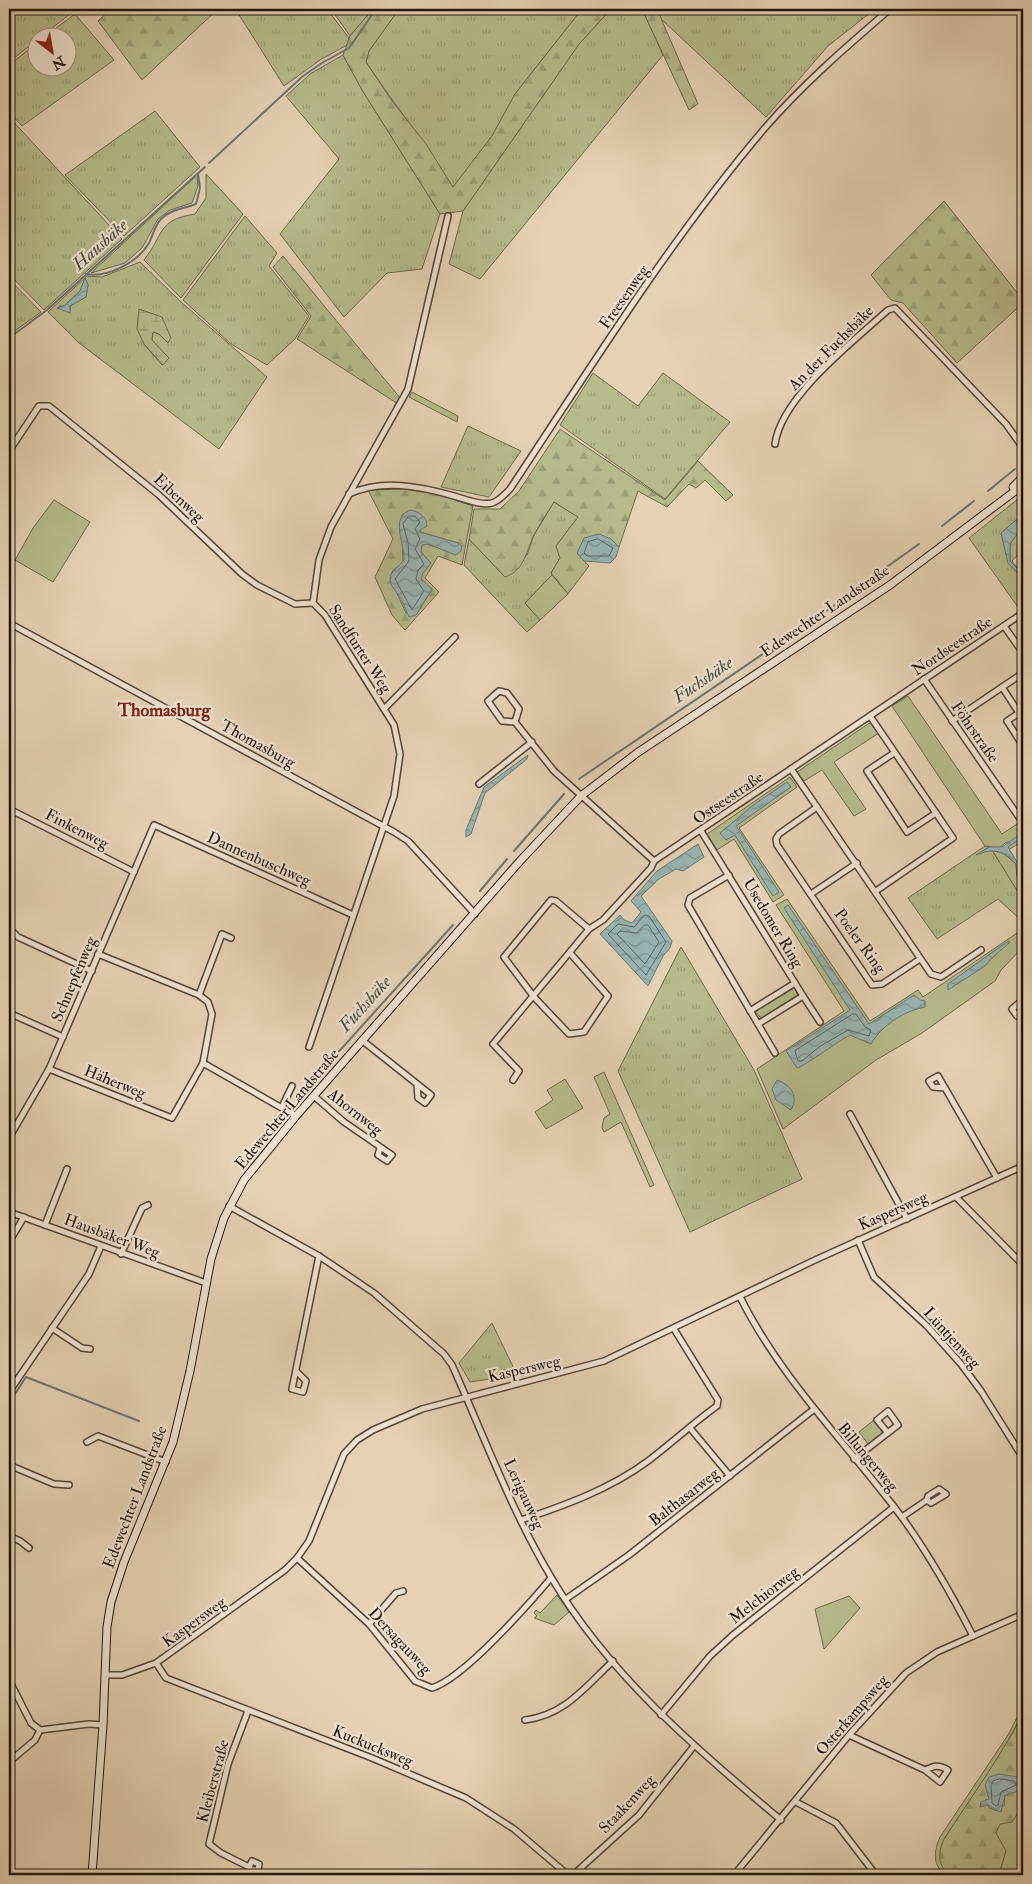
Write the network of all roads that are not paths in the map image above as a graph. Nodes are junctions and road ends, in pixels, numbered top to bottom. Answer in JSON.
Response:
{"nodes":[{"id":1,"x":890,"y":9,"type":"edge"},
{"id":2,"x":448,"y":216,"type":"dead end"},
{"id":3,"x":11,"y":443,"type":"edge"},
{"id":4,"x":775,"y":444,"type":"dead end"},
{"id":5,"x":1023,"y":445,"type":"edge"},
{"id":6,"x":9,"y":451,"type":"edge"},
{"id":7,"x":1023,"y":477,"type":"edge"},
{"id":8,"x":1023,"y":485,"type":"edge"},
{"id":9,"x":348,"y":494,"type":"junction"},
{"id":10,"x":1006,"y":495,"type":"junction"},
{"id":11,"x":313,"y":603,"type":"junction"},
{"id":12,"x":1023,"y":613,"type":"edge"},
{"id":13,"x":9,"y":623,"type":"edge"},
{"id":14,"x":1004,"y":626,"type":"junction"},
{"id":15,"x":455,"y":637,"type":"dead end"},
{"id":16,"x":1023,"y":653,"type":"edge"},
{"id":17,"x":1023,"y":673,"type":"edge"},
{"id":18,"x":924,"y":680,"type":"junction"},
{"id":19,"x":1002,"y":688,"type":"junction"},
{"id":20,"x":896,"y":699,"type":"joint"},
{"id":21,"x":384,"y":709,"type":"junction"},
{"id":22,"x":870,"y":716,"type":"junction"},
{"id":23,"x":952,"y":721,"type":"junction"},
{"id":24,"x":515,"y":722,"type":"junction"},
{"id":25,"x":532,"y":742,"type":"junction"},
{"id":26,"x":1023,"y":746,"type":"edge"},
{"id":27,"x":894,"y":753,"type":"junction"},
{"id":28,"x":791,"y":769,"type":"junction"},
{"id":29,"x":479,"y":784,"type":"dead end"},
{"id":30,"x":581,"y":796,"type":"junction"},
{"id":31,"x":818,"y":807,"type":"junction"},
{"id":32,"x":9,"y":809,"type":"edge"},
{"id":33,"x":936,"y":813,"type":"junction"},
{"id":34,"x":1023,"y":823,"type":"edge"},
{"id":35,"x":154,"y":825,"type":"joint"},
{"id":36,"x":383,"y":827,"type":"junction"},
{"id":37,"x":701,"y":831,"type":"junction"},
{"id":38,"x":654,"y":861,"type":"junction"},
{"id":39,"x":857,"y":863,"type":"junction"},
{"id":40,"x":134,"y":872,"type":"junction"},
{"id":41,"x":729,"y":875,"type":"junction"},
{"id":42,"x":876,"y":891,"type":"junction"},
{"id":43,"x":811,"y":894,"type":"junction"},
{"id":44,"x":475,"y":914,"type":"junction"},
{"id":45,"x":353,"y":915,"type":"junction"},
{"id":46,"x":589,"y":929,"type":"junction"},
{"id":47,"x":12,"y":931,"type":"dead end"},
{"id":48,"x":231,"y":938,"type":"dead end"},
{"id":49,"x":981,"y":950,"type":"dead end"},
{"id":50,"x":570,"y":953,"type":"junction"},
{"id":51,"x":98,"y":954,"type":"junction"},
{"id":52,"x":920,"y":959,"type":"junction"},
{"id":53,"x":92,"y":971,"type":"junction"},
{"id":54,"x":795,"y":983,"type":"junction"},
{"id":55,"x":199,"y":995,"type":"junction"},
{"id":56,"x":803,"y":996,"type":"junction"},
{"id":57,"x":534,"y":997,"type":"junction"},
{"id":58,"x":1023,"y":1008,"type":"edge"},
{"id":59,"x":750,"y":1011,"type":"junction"},
{"id":60,"x":9,"y":1013,"type":"edge"},
{"id":61,"x":1023,"y":1017,"type":"edge"},
{"id":62,"x":820,"y":1022,"type":"dead end"},
{"id":63,"x":758,"y":1024,"type":"junction"},
{"id":64,"x":63,"y":1037,"type":"junction"},
{"id":65,"x":363,"y":1041,"type":"junction"},
{"id":66,"x":309,"y":1046,"type":"dead end"},
{"id":67,"x":775,"y":1053,"type":"dead end"},
{"id":68,"x":203,"y":1063,"type":"junction"},
{"id":69,"x":49,"y":1069,"type":"junction"},
{"id":70,"x":512,"y":1080,"type":"dead end"},
{"id":71,"x":417,"y":1084,"type":"dead end"},
{"id":72,"x":292,"y":1086,"type":"dead end"},
{"id":73,"x":945,"y":1088,"type":"dead end"},
{"id":74,"x":314,"y":1096,"type":"junction"},
{"id":75,"x":282,"y":1107,"type":"junction"},
{"id":76,"x":850,"y":1114,"type":"dead end"},
{"id":77,"x":296,"y":1116,"type":"junction"},
{"id":78,"x":9,"y":1138,"type":"edge"},
{"id":79,"x":380,"y":1148,"type":"dead end"},
{"id":80,"x":1023,"y":1166,"type":"edge"},
{"id":81,"x":68,"y":1169,"type":"dead end"},
{"id":82,"x":997,"y":1178,"type":"junction"},
{"id":83,"x":956,"y":1197,"type":"junction"},
{"id":84,"x":148,"y":1205,"type":"dead end"},
{"id":85,"x":229,"y":1206,"type":"junction"},
{"id":86,"x":9,"y":1212,"type":"edge"},
{"id":87,"x":24,"y":1217,"type":"junction"},
{"id":88,"x":907,"y":1218,"type":"junction"},
{"id":89,"x":45,"y":1225,"type":"junction"},
{"id":90,"x":858,"y":1240,"type":"junction"},
{"id":91,"x":9,"y":1242,"type":"edge"},
{"id":92,"x":100,"y":1246,"type":"junction"},
{"id":93,"x":121,"y":1254,"type":"junction"},
{"id":94,"x":319,"y":1256,"type":"junction"},
{"id":95,"x":1023,"y":1263,"type":"edge"},
{"id":96,"x":206,"y":1283,"type":"junction"},
{"id":97,"x":740,"y":1297,"type":"junction"},
{"id":98,"x":52,"y":1328,"type":"junction"},
{"id":99,"x":674,"y":1329,"type":"junction"},
{"id":100,"x":90,"y":1349,"type":"dead end"},
{"id":101,"x":296,"y":1371,"type":"dead end"},
{"id":102,"x":9,"y":1392,"type":"edge"},
{"id":103,"x":466,"y":1396,"type":"junction"},
{"id":104,"x":813,"y":1410,"type":"junction"},
{"id":105,"x":690,"y":1428,"type":"junction"},
{"id":106,"x":888,"y":1433,"type":"dead end"},
{"id":107,"x":87,"y":1442,"type":"dead end"},
{"id":108,"x":1023,"y":1458,"type":"edge"},
{"id":109,"x":854,"y":1459,"type":"junction"},
{"id":110,"x":166,"y":1462,"type":"junction"},
{"id":111,"x":9,"y":1465,"type":"edge"},
{"id":112,"x":730,"y":1476,"type":"junction"},
{"id":113,"x":69,"y":1485,"type":"dead end"},
{"id":114,"x":927,"y":1500,"type":"dead end"},
{"id":115,"x":894,"y":1507,"type":"junction"},
{"id":116,"x":902,"y":1517,"type":"junction"},
{"id":117,"x":521,"y":1520,"type":"junction"},
{"id":118,"x":9,"y":1536,"type":"edge"},
{"id":119,"x":29,"y":1548,"type":"dead end"},
{"id":120,"x":297,"y":1558,"type":"junction"},
{"id":121,"x":551,"y":1578,"type":"junction"},
{"id":122,"x":403,"y":1592,"type":"dead end"},
{"id":123,"x":566,"y":1599,"type":"junction"},
{"id":124,"x":1023,"y":1614,"type":"edge"},
{"id":125,"x":369,"y":1624,"type":"junction"},
{"id":126,"x":973,"y":1636,"type":"junction"},
{"id":127,"x":613,"y":1661,"type":"junction"},
{"id":128,"x":156,"y":1663,"type":"junction"},
{"id":129,"x":106,"y":1675,"type":"junction"},
{"id":130,"x":9,"y":1680,"type":"edge"},
{"id":131,"x":248,"y":1711,"type":"junction"},
{"id":132,"x":661,"y":1714,"type":"junction"},
{"id":133,"x":524,"y":1720,"type":"dead end"},
{"id":134,"x":103,"y":1725,"type":"junction"},
{"id":135,"x":40,"y":1730,"type":"junction"},
{"id":136,"x":849,"y":1735,"type":"junction"},
{"id":137,"x":694,"y":1746,"type":"junction"},
{"id":138,"x":9,"y":1762,"type":"edge"},
{"id":139,"x":925,"y":1770,"type":"dead end"},
{"id":140,"x":796,"y":1802,"type":"junction"},
{"id":141,"x":781,"y":1820,"type":"junction"},
{"id":142,"x":249,"y":1867,"type":"dead end"},
{"id":143,"x":92,"y":1875,"type":"edge"},
{"id":144,"x":568,"y":1875,"type":"edge"},
{"id":145,"x":574,"y":1875,"type":"edge"},
{"id":146,"x":734,"y":1875,"type":"edge"},
{"id":147,"x":876,"y":1875,"type":"edge"}],
"edges":[{"from":1,"to":9,"type":"street","name":"Freesenweg"},
{"from":2,"to":9,"type":"street","name":"Sandfurter Weg"},
{"from":3,"to":6,"type":"street"},
{"from":3,"to":11,"type":"street","name":"Eibenweg"},
{"from":4,"to":5,"type":"street","name":"An der Fuchsbäke"},
{"from":7,"to":10,"type":"main road","name":"Edewechter Landstraße"},
{"from":8,"to":10,"type":"main road","name":"Edewechter Landstraße"},
{"from":9,"to":11,"type":"street","name":"Sandfurter Weg"},
{"from":10,"to":30,"type":"main road","name":"Edewechter Landstraße"},
{"from":11,"to":21,"type":"street","name":"Sandfurter Weg"},
{"from":12,"to":14,"type":"street","name":"Nordseestraße"},
{"from":13,"to":36,"type":"street","name":"Thomasburg"},
{"from":14,"to":16,"type":"street"},
{"from":14,"to":18,"type":"street","name":"Nordseestraße"},
{"from":15,"to":21,"type":"street"},
{"from":17,"to":19,"type":"street"},
{"from":18,"to":20,"type":"street","name":"Nordseestraße"},
{"from":18,"to":23,"type":"street","name":"Föhrstraße"},
{"from":19,"to":23,"type":"street"},
{"from":19,"to":26,"type":"street"},
{"from":20,"to":22,"type":"street","name":"Ostseestraße"},
{"from":21,"to":36,"type":"street","name":"Sandfurter Weg"},
{"from":22,"to":27,"type":"street"},
{"from":22,"to":28,"type":"street","name":"Ostseestraße"},
{"from":23,"to":34,"type":"street","name":"Föhrstraße"},
{"from":24,"to":24,"type":"street"},
{"from":24,"to":25,"type":"street"},
{"from":25,"to":29,"type":"street"},
{"from":25,"to":30,"type":"street"},
{"from":27,"to":33,"type":"street"},
{"from":27,"to":33,"type":"street"},
{"from":28,"to":31,"type":"street"},
{"from":28,"to":37,"type":"street","name":"Ostseestraße"},
{"from":30,"to":38,"type":"street"},
{"from":30,"to":44,"type":"main road","name":"Edewechter Landstraße"},
{"from":31,"to":39,"type":"street"},
{"from":31,"to":43,"type":"street","name":"Poeler Ring"},
{"from":32,"to":40,"type":"street","name":"Finkenweg"},
{"from":33,"to":42,"type":"street"},
{"from":35,"to":40,"type":"street","name":"Schnepfenweg"},
{"from":35,"to":45,"type":"street","name":"Dannenbuschweg"},
{"from":36,"to":44,"type":"street","name":"Thomasburg"},
{"from":36,"to":45,"type":"street","name":"Sandfurter Weg"},
{"from":37,"to":38,"type":"street","name":"Ostseestraße"},
{"from":37,"to":41,"type":"street","name":"Usedomer Ring"},
{"from":38,"to":46,"type":"street"},
{"from":39,"to":42,"type":"street"},
{"from":39,"to":43,"type":"street"},
{"from":40,"to":51,"type":"street","name":"Schnepfenweg"},
{"from":41,"to":54,"type":"street","name":"Usedomer Ring"},
{"from":41,"to":59,"type":"street","name":"Usedomer Ring"},
{"from":42,"to":52,"type":"street"},
{"from":43,"to":52,"type":"street","name":"Poeler Ring"},
{"from":44,"to":65,"type":"main road","name":"Edewechter Landstraße"},
{"from":45,"to":66,"type":"street","name":"Sandfurter Weg"},
{"from":46,"to":50,"type":"street"},
{"from":46,"to":57,"type":"street"},
{"from":47,"to":53,"type":"street"},
{"from":48,"to":55,"type":"street"},
{"from":49,"to":52,"type":"street"},
{"from":50,"to":57,"type":"street"},
{"from":50,"to":57,"type":"street"},
{"from":51,"to":53,"type":"street","name":"Schnepfenweg"},
{"from":51,"to":55,"type":"street"},
{"from":53,"to":64,"type":"street","name":"Schnepfenweg"},
{"from":54,"to":56,"type":"street","name":"Usedomer Ring"},
{"from":54,"to":59,"type":"street","name":"Usedomer Ring"},
{"from":55,"to":68,"type":"street"},
{"from":56,"to":62,"type":"street","name":"Usedomer Ring"},
{"from":56,"to":63,"type":"street"},
{"from":57,"to":70,"type":"street"},
{"from":58,"to":61,"type":"street"},
{"from":59,"to":63,"type":"street","name":"Usedomer Ring"},
{"from":60,"to":64,"type":"street"},
{"from":63,"to":67,"type":"street","name":"Usedomer Ring"},
{"from":64,"to":69,"type":"street","name":"Schnepfenweg"},
{"from":65,"to":71,"type":"street"},
{"from":65,"to":74,"type":"main road","name":"Edewechter Landstraße"},
{"from":68,"to":69,"type":"street","name":"Häherweg"},
{"from":68,"to":75,"type":"street"},
{"from":69,"to":78,"type":"street","name":"Schnepfenweg"},
{"from":72,"to":75,"type":"street"},
{"from":73,"to":82,"type":"street"},
{"from":74,"to":77,"type":"main road","name":"Edewechter Landstraße"},
{"from":74,"to":79,"type":"street","name":"Ahornweg"},
{"from":75,"to":77,"type":"street"},
{"from":76,"to":88,"type":"street"},
{"from":77,"to":85,"type":"main road","name":"Edewechter Landstraße"},
{"from":80,"to":82,"type":"street","name":"Kaspersweg"},
{"from":81,"to":89,"type":"street"},
{"from":82,"to":83,"type":"street","name":"Kaspersweg"},
{"from":83,"to":88,"type":"street","name":"Kaspersweg"},
{"from":83,"to":95,"type":"street"},
{"from":84,"to":93,"type":"street"},
{"from":85,"to":94,"type":"street","name":"Lerigauweg"},
{"from":85,"to":96,"type":"main road","name":"Edewechter Landstraße"},
{"from":86,"to":87,"type":"street","name":"Hausbäker Weg"},
{"from":87,"to":89,"type":"street","name":"Hausbäker Weg"},
{"from":87,"to":91,"type":"street"},
{"from":88,"to":90,"type":"street","name":"Kaspersweg"},
{"from":89,"to":92,"type":"street","name":"Hausbäker Weg"},
{"from":90,"to":97,"type":"street","name":"Kaspersweg"},
{"from":90,"to":108,"type":"street","name":"Lüntjenweg"},
{"from":92,"to":93,"type":"street","name":"Hausbäker Weg"},
{"from":92,"to":98,"type":"street"},
{"from":93,"to":96,"type":"street","name":"Hausbäker Weg"},
{"from":94,"to":101,"type":"street"},
{"from":94,"to":103,"type":"street","name":"Lerigauweg"},
{"from":96,"to":110,"type":"main road","name":"Edewechter Landstraße"},
{"from":97,"to":99,"type":"street","name":"Kaspersweg"},
{"from":97,"to":104,"type":"street","name":"Billungerweg"},
{"from":98,"to":100,"type":"street"},
{"from":98,"to":102,"type":"street"},
{"from":99,"to":103,"type":"street","name":"Kaspersweg"},
{"from":99,"to":105,"type":"street"},
{"from":103,"to":117,"type":"street","name":"Lerigauweg"},
{"from":103,"to":120,"type":"street","name":"Kaspersweg"},
{"from":104,"to":109,"type":"street","name":"Billungerweg"},
{"from":104,"to":112,"type":"street","name":"Balthasarweg"},
{"from":105,"to":112,"type":"street"},
{"from":105,"to":117,"type":"street"},
{"from":106,"to":109,"type":"street"},
{"from":107,"to":110,"type":"street"},
{"from":109,"to":115,"type":"street","name":"Billungerweg"},
{"from":110,"to":129,"type":"main road","name":"Edewechter Landstraße"},
{"from":111,"to":113,"type":"street"},
{"from":112,"to":123,"type":"street","name":"Balthasarweg"},
{"from":114,"to":116,"type":"street"},
{"from":115,"to":116,"type":"street","name":"Billungerweg"},
{"from":115,"to":132,"type":"street","name":"Melchiorweg"},
{"from":116,"to":126,"type":"street","name":"Billungerweg"},
{"from":117,"to":121,"type":"street","name":"Lerigauweg"},
{"from":118,"to":119,"type":"street"},
{"from":120,"to":125,"type":"street","name":"Dersagauweg"},
{"from":120,"to":128,"type":"street","name":"Kaspersweg"},
{"from":121,"to":123,"type":"street","name":"Lerigauweg"},
{"from":121,"to":125,"type":"street","name":"Dersagauweg"},
{"from":122,"to":125,"type":"street"},
{"from":123,"to":127,"type":"street","name":"Lerigauweg"},
{"from":124,"to":126,"type":"street","name":"Osterkampsweg"},
{"from":126,"to":136,"type":"street","name":"Osterkampsweg"},
{"from":127,"to":132,"type":"street","name":"Lerigauweg"},
{"from":127,"to":133,"type":"street"},
{"from":128,"to":129,"type":"street","name":"Kaspersweg"},
{"from":128,"to":131,"type":"street","name":"Kuckucksweg"},
{"from":129,"to":134,"type":"main road","name":"Edewechter Landstraße"},
{"from":130,"to":135,"type":"street"},
{"from":131,"to":142,"type":"street","name":"Kleiberstraße"},
{"from":131,"to":144,"type":"street","name":"Kuckucksweg"},
{"from":132,"to":137,"type":"street","name":"Lerigauweg"},
{"from":134,"to":135,"type":"street"},
{"from":134,"to":143,"type":"main road","name":"Edewechter Landstraße"},
{"from":135,"to":138,"type":"street"},
{"from":136,"to":139,"type":"street"},
{"from":136,"to":140,"type":"street","name":"Osterkampsweg"},
{"from":137,"to":141,"type":"street","name":"Lerigauweg"},
{"from":137,"to":145,"type":"street","name":"Staakenweg"},
{"from":140,"to":141,"type":"street","name":"Osterkampsweg"},
{"from":140,"to":147,"type":"street"},
{"from":141,"to":146,"type":"street","name":"Osterkampsweg"}]}
